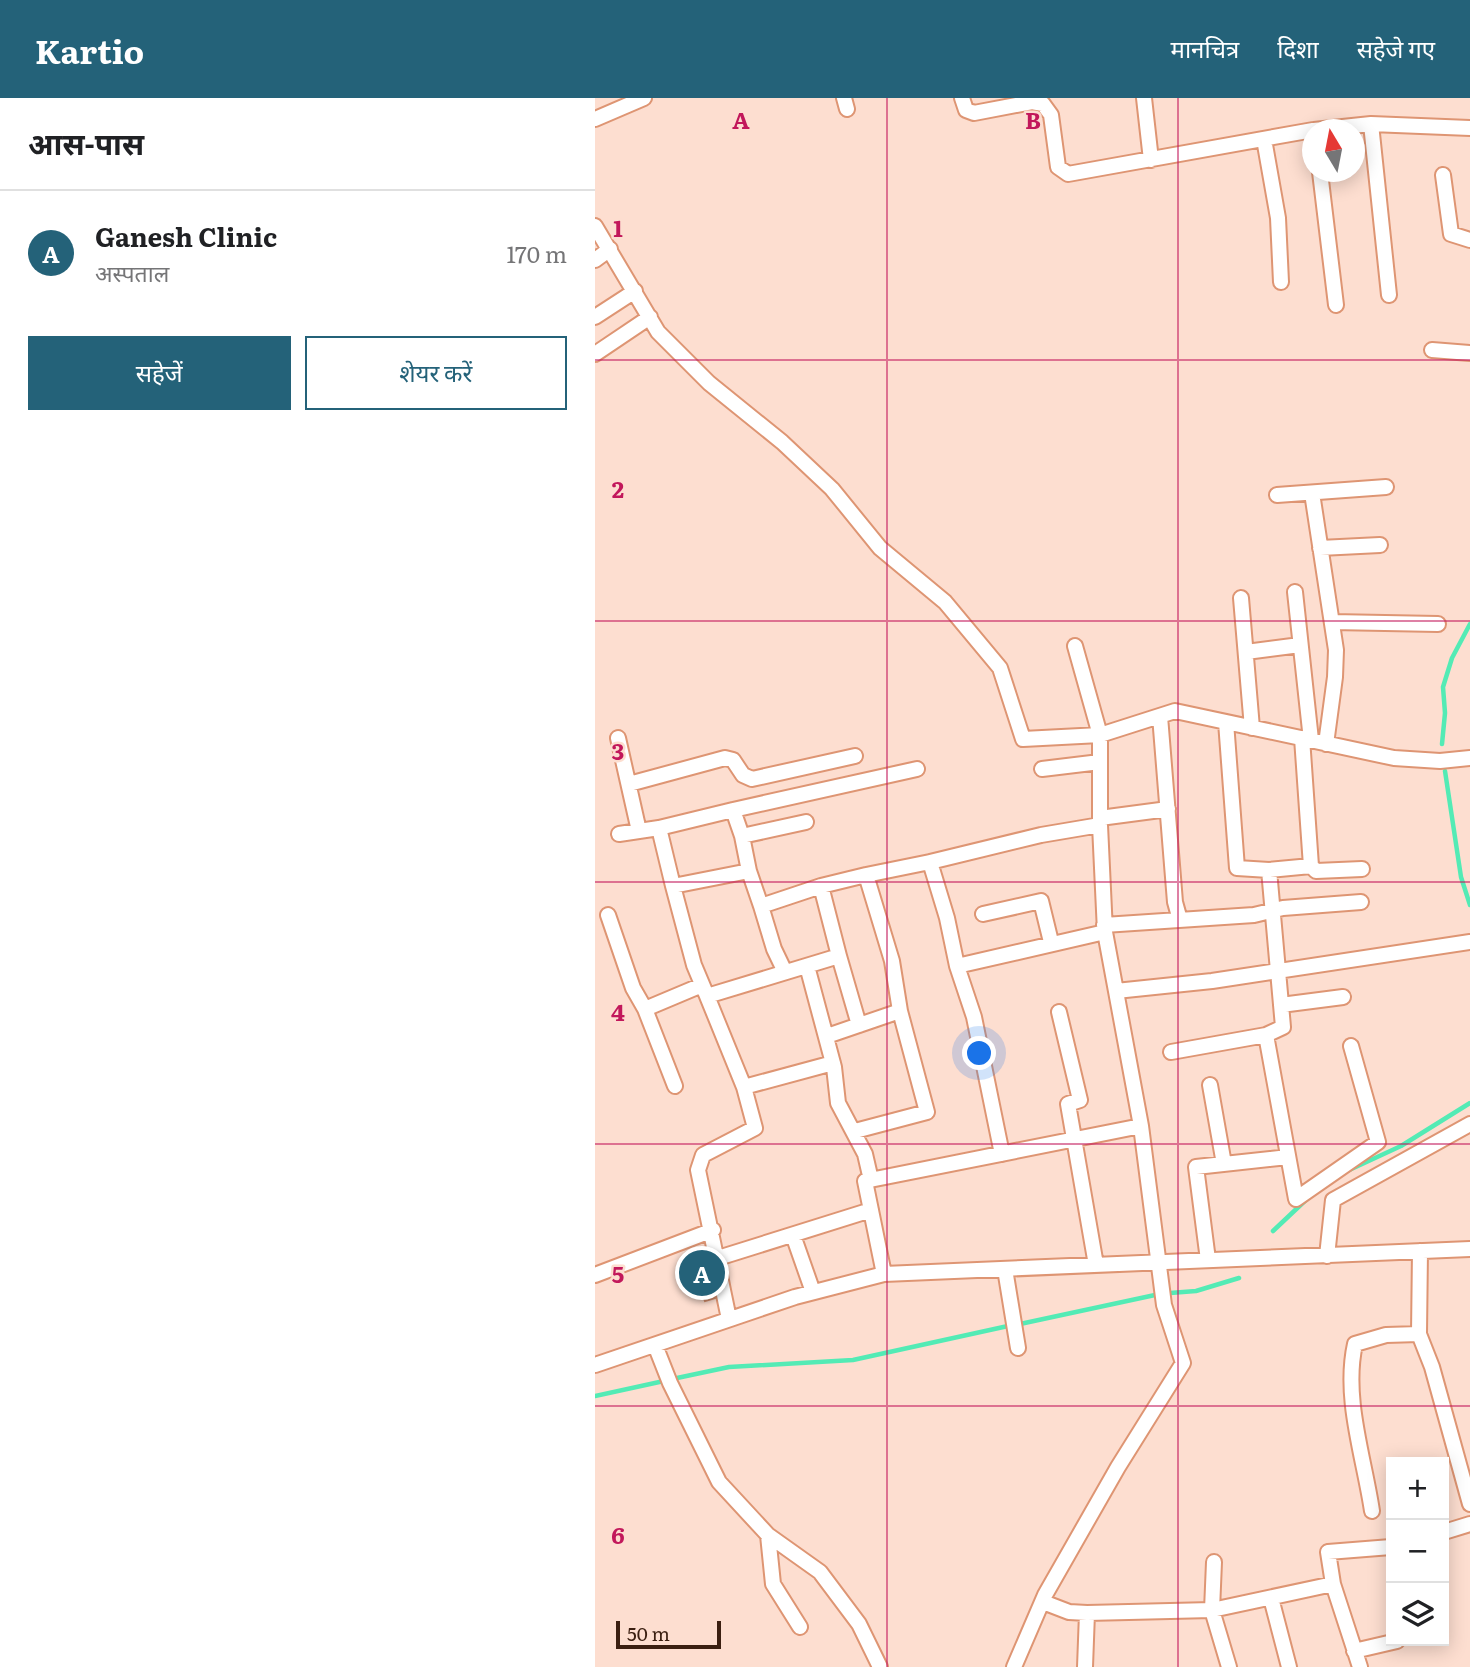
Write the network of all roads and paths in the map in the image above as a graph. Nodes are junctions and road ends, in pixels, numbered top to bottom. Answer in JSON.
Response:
{"nodes":[{"id":1,"x":644,"y":98,"type":"edge"},
{"id":2,"x":962,"y":98,"type":"edge"},
{"id":3,"x":1144,"y":98,"type":"edge"},
{"id":4,"x":595,"y":119,"type":"edge"},
{"id":5,"x":1371,"y":124,"type":"junction"},
{"id":6,"x":1365,"y":125,"type":"edge"},
{"id":7,"x":1470,"y":128,"type":"edge"},
{"id":8,"x":1302,"y":132,"type":"edge"},
{"id":9,"x":1264,"y":139,"type":"junction"},
{"id":10,"x":1151,"y":160,"type":"junction"},
{"id":11,"x":1443,"y":175,"type":"dead end"},
{"id":12,"x":1321,"y":182,"type":"edge"},
{"id":13,"x":595,"y":226,"type":"edge"},
{"id":14,"x":1470,"y":240,"type":"edge"},
{"id":15,"x":610,"y":249,"type":"junction"},
{"id":16,"x":595,"y":260,"type":"edge"},
{"id":17,"x":1281,"y":282,"type":"dead end"},
{"id":18,"x":635,"y":291,"type":"junction"},
{"id":19,"x":1389,"y":295,"type":"dead end"},
{"id":20,"x":1336,"y":305,"type":"dead end"},
{"id":21,"x":595,"y":317,"type":"edge"},
{"id":22,"x":650,"y":317,"type":"junction"},
{"id":23,"x":1432,"y":350,"type":"dead end"},
{"id":24,"x":1470,"y":353,"type":"edge"},
{"id":25,"x":595,"y":354,"type":"edge"},
{"id":26,"x":1386,"y":487,"type":"dead end"},
{"id":27,"x":1312,"y":493,"type":"junction"},
{"id":28,"x":1277,"y":495,"type":"dead end"},
{"id":29,"x":1380,"y":545,"type":"dead end"},
{"id":30,"x":1320,"y":548,"type":"junction"},
{"id":31,"x":1295,"y":592,"type":"dead end"},
{"id":32,"x":1241,"y":598,"type":"dead end"},
{"id":33,"x":1332,"y":622,"type":"junction"},
{"id":34,"x":1438,"y":624,"type":"dead end"},
{"id":35,"x":1300,"y":645,"type":"junction"},
{"id":36,"x":1075,"y":646,"type":"dead end"},
{"id":37,"x":1246,"y":652,"type":"junction"},
{"id":38,"x":1160,"y":716,"type":"junction"},
{"id":39,"x":1227,"y":722,"type":"junction"},
{"id":40,"x":1252,"y":727,"type":"junction"},
{"id":41,"x":1100,"y":735,"type":"junction"},
{"id":42,"x":618,"y":738,"type":"dead end"},
{"id":43,"x":1306,"y":739,"type":"junction"},
{"id":44,"x":1326,"y":744,"type":"junction"},
{"id":45,"x":855,"y":755,"type":"dead end"},
{"id":46,"x":1470,"y":758,"type":"edge"},
{"id":47,"x":1100,"y":762,"type":"junction"},
{"id":48,"x":917,"y":769,"type":"dead end"},
{"id":49,"x":1042,"y":769,"type":"dead end"},
{"id":50,"x":629,"y":784,"type":"junction"},
{"id":51,"x":1168,"y":809,"type":"junction"},
{"id":52,"x":733,"y":810,"type":"junction"},
{"id":53,"x":806,"y":822,"type":"dead end"},
{"id":54,"x":1100,"y":822,"type":"junction"},
{"id":55,"x":659,"y":828,"type":"junction"},
{"id":56,"x":639,"y":831,"type":"junction"},
{"id":57,"x":619,"y":834,"type":"dead end"},
{"id":58,"x":742,"y":836,"type":"junction"},
{"id":59,"x":930,"y":862,"type":"junction"},
{"id":60,"x":1311,"y":866,"type":"junction"},
{"id":61,"x":1362,"y":869,"type":"dead end"},
{"id":62,"x":1269,"y":870,"type":"junction"},
{"id":63,"x":749,"y":871,"type":"junction"},
{"id":64,"x":866,"y":875,"type":"junction"},
{"id":65,"x":673,"y":886,"type":"junction"},
{"id":66,"x":821,"y":886,"type":"junction"},
{"id":67,"x":1361,"y":902,"type":"dead end"},
{"id":68,"x":761,"y":906,"type":"junction"},
{"id":69,"x":1272,"y":910,"type":"junction"},
{"id":70,"x":983,"y":914,"type":"dead end"},
{"id":71,"x":608,"y":915,"type":"dead end"},
{"id":72,"x":1180,"y":920,"type":"junction"},
{"id":73,"x":1105,"y":928,"type":"junction"},
{"id":74,"x":1051,"y":942,"type":"junction"},
{"id":75,"x":1470,"y":942,"type":"edge"},
{"id":76,"x":839,"y":956,"type":"junction"},
{"id":77,"x":807,"y":966,"type":"junction"},
{"id":78,"x":957,"y":967,"type":"junction"},
{"id":79,"x":1278,"y":970,"type":"junction"},
{"id":80,"x":785,"y":972,"type":"junction"},
{"id":81,"x":704,"y":991,"type":"junction"},
{"id":82,"x":1116,"y":991,"type":"junction"},
{"id":83,"x":1343,"y":997,"type":"dead end"},
{"id":84,"x":1282,"y":1005,"type":"junction"},
{"id":85,"x":645,"y":1009,"type":"junction"},
{"id":86,"x":900,"y":1011,"type":"junction"},
{"id":87,"x":1059,"y":1012,"type":"dead end"},
{"id":88,"x":859,"y":1025,"type":"junction"},
{"id":89,"x":1266,"y":1035,"type":"junction"},
{"id":90,"x":827,"y":1036,"type":"junction"},
{"id":91,"x":1351,"y":1046,"type":"dead end"},
{"id":92,"x":1171,"y":1052,"type":"dead end"},
{"id":93,"x":833,"y":1063,"type":"junction"},
{"id":94,"x":1210,"y":1085,"type":"dead end"},
{"id":95,"x":675,"y":1086,"type":"dead end"},
{"id":96,"x":744,"y":1087,"type":"junction"},
{"id":97,"x":1470,"y":1124,"type":"edge"},
{"id":98,"x":1141,"y":1126,"type":"junction"},
{"id":99,"x":855,"y":1130,"type":"junction"},
{"id":100,"x":1072,"y":1139,"type":"junction"},
{"id":101,"x":1002,"y":1154,"type":"junction"},
{"id":102,"x":1287,"y":1157,"type":"junction"},
{"id":103,"x":1224,"y":1164,"type":"junction"},
{"id":104,"x":871,"y":1180,"type":"junction"},
{"id":105,"x":871,"y":1209,"type":"junction"},
{"id":106,"x":713,"y":1230,"type":"junction"},
{"id":107,"x":793,"y":1235,"type":"junction"},
{"id":108,"x":1470,"y":1249,"type":"edge"},
{"id":109,"x":1420,"y":1251,"type":"junction"},
{"id":110,"x":1327,"y":1256,"type":"junction"},
{"id":111,"x":718,"y":1258,"type":"junction"},
{"id":112,"x":1207,"y":1260,"type":"junction"},
{"id":113,"x":1161,"y":1262,"type":"junction"},
{"id":114,"x":1096,"y":1265,"type":"junction"},
{"id":115,"x":1005,"y":1269,"type":"junction"},
{"id":116,"x":884,"y":1274,"type":"junction"},
{"id":117,"x":595,"y":1275,"type":"edge"},
{"id":118,"x":813,"y":1292,"type":"junction"},
{"id":119,"x":729,"y":1319,"type":"junction"},
{"id":120,"x":1419,"y":1334,"type":"junction"},
{"id":121,"x":655,"y":1345,"type":"junction"},
{"id":122,"x":1019,"y":1348,"type":"dead end"},
{"id":123,"x":595,"y":1366,"type":"edge"},
{"id":124,"x":1470,"y":1504,"type":"edge"},
{"id":125,"x":1372,"y":1511,"type":"dead end"},
{"id":126,"x":1470,"y":1524,"type":"edge"},
{"id":127,"x":1449,"y":1530,"type":"edge"},
{"id":128,"x":768,"y":1535,"type":"junction"},
{"id":129,"x":1386,"y":1547,"type":"edge"},
{"id":130,"x":1214,"y":1562,"type":"dead end"},
{"id":131,"x":1333,"y":1584,"type":"junction"},
{"id":132,"x":1271,"y":1598,"type":"junction"},
{"id":133,"x":1042,"y":1601,"type":"junction"},
{"id":134,"x":1212,"y":1610,"type":"junction"},
{"id":135,"x":1087,"y":1613,"type":"junction"},
{"id":136,"x":800,"y":1627,"type":"dead end"},
{"id":137,"x":1386,"y":1644,"type":"edge"},
{"id":138,"x":1354,"y":1651,"type":"junction"},
{"id":139,"x":880,"y":1667,"type":"edge"},
{"id":140,"x":1014,"y":1667,"type":"edge"},
{"id":141,"x":1085,"y":1667,"type":"edge"},
{"id":142,"x":1229,"y":1667,"type":"edge"},
{"id":143,"x":1289,"y":1667,"type":"edge"},
{"id":144,"x":1360,"y":1667,"type":"edge"}],
"edges":[{"from":1,"to":4,"type":"street"},
{"from":2,"to":10,"type":"street"},
{"from":3,"to":10,"type":"street"},
{"from":5,"to":6,"type":"street"},
{"from":5,"to":7,"type":"street"},
{"from":5,"to":19,"type":"street"},
{"from":8,"to":9,"type":"street"},
{"from":9,"to":10,"type":"street"},
{"from":9,"to":17,"type":"street"},
{"from":11,"to":14,"type":"street"},
{"from":12,"to":20,"type":"street"},
{"from":13,"to":15,"type":"street"},
{"from":15,"to":16,"type":"street"},
{"from":15,"to":18,"type":"street"},
{"from":18,"to":21,"type":"street"},
{"from":18,"to":22,"type":"street"},
{"from":22,"to":25,"type":"street"},
{"from":22,"to":41,"type":"street"},
{"from":23,"to":24,"type":"street"},
{"from":26,"to":27,"type":"street"},
{"from":27,"to":28,"type":"street"},
{"from":27,"to":30,"type":"street"},
{"from":29,"to":30,"type":"street"},
{"from":30,"to":33,"type":"street"},
{"from":31,"to":35,"type":"street"},
{"from":32,"to":37,"type":"street"},
{"from":33,"to":34,"type":"street"},
{"from":33,"to":44,"type":"street"},
{"from":35,"to":37,"type":"street"},
{"from":35,"to":43,"type":"street"},
{"from":36,"to":41,"type":"street"},
{"from":37,"to":40,"type":"street"},
{"from":38,"to":39,"type":"street"},
{"from":38,"to":41,"type":"street"},
{"from":38,"to":51,"type":"street"},
{"from":39,"to":40,"type":"street"},
{"from":39,"to":62,"type":"street"},
{"from":40,"to":43,"type":"street"},
{"from":41,"to":47,"type":"street"},
{"from":42,"to":50,"type":"street"},
{"from":43,"to":44,"type":"street"},
{"from":43,"to":60,"type":"street"},
{"from":44,"to":46,"type":"street"},
{"from":45,"to":50,"type":"street"},
{"from":47,"to":49,"type":"street"},
{"from":47,"to":54,"type":"street"},
{"from":48,"to":52,"type":"street"},
{"from":50,"to":56,"type":"street"},
{"from":51,"to":54,"type":"street"},
{"from":51,"to":72,"type":"street"},
{"from":52,"to":55,"type":"street"},
{"from":52,"to":58,"type":"street"},
{"from":53,"to":58,"type":"street"},
{"from":54,"to":59,"type":"street"},
{"from":54,"to":73,"type":"street"},
{"from":55,"to":56,"type":"street"},
{"from":55,"to":65,"type":"street"},
{"from":56,"to":57,"type":"street"},
{"from":58,"to":63,"type":"street"},
{"from":59,"to":64,"type":"street"},
{"from":59,"to":78,"type":"street"},
{"from":60,"to":61,"type":"street"},
{"from":60,"to":62,"type":"street"},
{"from":62,"to":69,"type":"street"},
{"from":63,"to":65,"type":"street"},
{"from":63,"to":68,"type":"street"},
{"from":64,"to":66,"type":"street"},
{"from":64,"to":86,"type":"street"},
{"from":65,"to":81,"type":"street"},
{"from":66,"to":68,"type":"street"},
{"from":66,"to":76,"type":"street"},
{"from":67,"to":69,"type":"street"},
{"from":68,"to":80,"type":"street"},
{"from":69,"to":72,"type":"street"},
{"from":69,"to":79,"type":"street"},
{"from":70,"to":74,"type":"street"},
{"from":71,"to":85,"type":"street"},
{"from":72,"to":73,"type":"street"},
{"from":73,"to":74,"type":"street"},
{"from":73,"to":82,"type":"street"},
{"from":74,"to":78,"type":"street"},
{"from":75,"to":79,"type":"street"},
{"from":76,"to":77,"type":"street"},
{"from":76,"to":88,"type":"street"},
{"from":77,"to":80,"type":"street"},
{"from":77,"to":90,"type":"street"},
{"from":78,"to":101,"type":"street"},
{"from":79,"to":82,"type":"street"},
{"from":79,"to":84,"type":"street"},
{"from":80,"to":81,"type":"street"},
{"from":81,"to":85,"type":"street"},
{"from":81,"to":96,"type":"street"},
{"from":82,"to":98,"type":"street"},
{"from":83,"to":84,"type":"street"},
{"from":84,"to":89,"type":"street"},
{"from":85,"to":95,"type":"street"},
{"from":86,"to":88,"type":"street"},
{"from":86,"to":99,"type":"street"},
{"from":87,"to":100,"type":"street"},
{"from":88,"to":90,"type":"street"},
{"from":89,"to":92,"type":"street"},
{"from":89,"to":102,"type":"street"},
{"from":90,"to":93,"type":"street"},
{"from":91,"to":102,"type":"street"},
{"from":93,"to":96,"type":"street"},
{"from":93,"to":99,"type":"street"},
{"from":94,"to":103,"type":"street"},
{"from":96,"to":106,"type":"street"},
{"from":97,"to":110,"type":"street"},
{"from":98,"to":100,"type":"street"},
{"from":98,"to":113,"type":"street"},
{"from":99,"to":104,"type":"street"},
{"from":100,"to":101,"type":"street"},
{"from":100,"to":114,"type":"street"},
{"from":101,"to":104,"type":"street"},
{"from":102,"to":103,"type":"street"},
{"from":103,"to":112,"type":"street"},
{"from":104,"to":105,"type":"street"},
{"from":105,"to":107,"type":"street"},
{"from":105,"to":116,"type":"street"},
{"from":106,"to":111,"type":"street"},
{"from":106,"to":117,"type":"street"},
{"from":107,"to":111,"type":"street"},
{"from":107,"to":118,"type":"street"},
{"from":108,"to":109,"type":"street"},
{"from":109,"to":110,"type":"street"},
{"from":109,"to":120,"type":"street"},
{"from":110,"to":112,"type":"street"},
{"from":111,"to":119,"type":"street"},
{"from":112,"to":113,"type":"street"},
{"from":113,"to":114,"type":"street"},
{"from":113,"to":133,"type":"street"},
{"from":114,"to":115,"type":"street"},
{"from":115,"to":116,"type":"street"},
{"from":115,"to":122,"type":"street"},
{"from":116,"to":118,"type":"street"},
{"from":118,"to":119,"type":"street"},
{"from":119,"to":121,"type":"street"},
{"from":120,"to":124,"type":"street"},
{"from":120,"to":125,"type":"street"},
{"from":121,"to":123,"type":"street"},
{"from":121,"to":128,"type":"street"},
{"from":126,"to":127,"type":"street"},
{"from":128,"to":136,"type":"street"},
{"from":128,"to":139,"type":"street"},
{"from":129,"to":131,"type":"street"},
{"from":130,"to":134,"type":"street"},
{"from":131,"to":132,"type":"street"},
{"from":131,"to":138,"type":"street"},
{"from":132,"to":134,"type":"street"},
{"from":132,"to":143,"type":"street"},
{"from":133,"to":135,"type":"street"},
{"from":133,"to":140,"type":"street"},
{"from":134,"to":135,"type":"street"},
{"from":134,"to":142,"type":"street"},
{"from":135,"to":141,"type":"street"},
{"from":137,"to":138,"type":"street"},
{"from":138,"to":144,"type":"street"}]}
